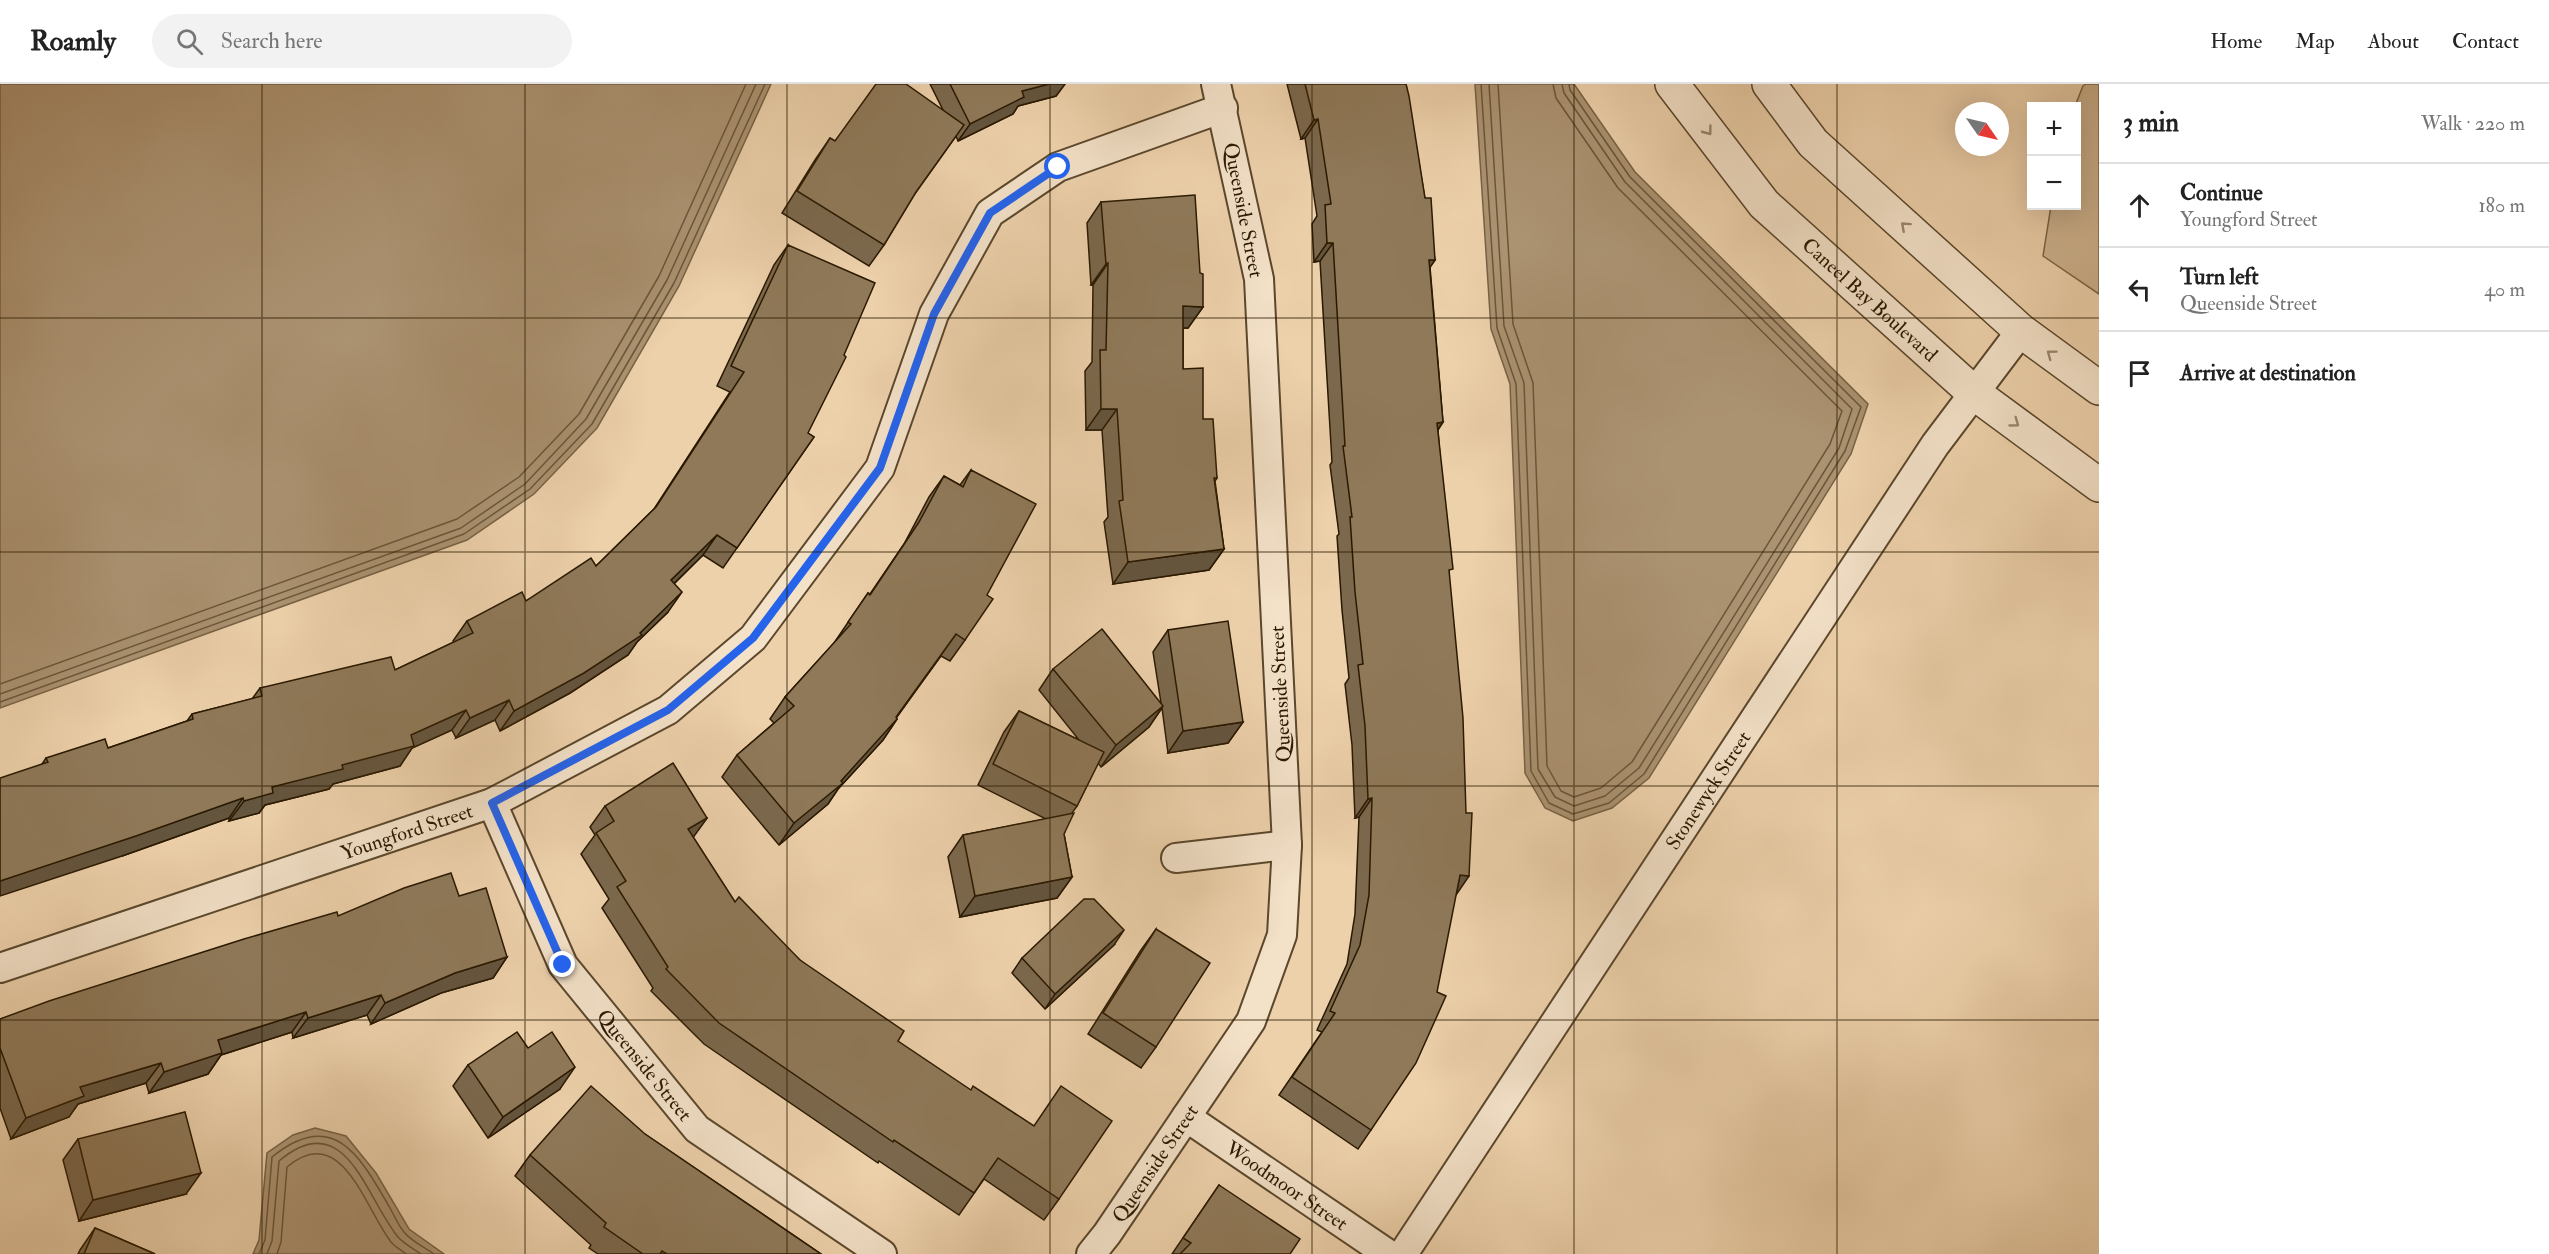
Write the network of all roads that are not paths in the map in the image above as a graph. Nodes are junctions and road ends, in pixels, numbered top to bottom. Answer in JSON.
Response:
{"nodes":[{"id":1,"x":1672,"y":84,"type":"edge"},
{"id":2,"x":1769,"y":84,"type":"edge"},
{"id":3,"x":1220,"y":96,"type":"edge"},
{"id":4,"x":2021,"y":332,"type":"junction"},
{"id":5,"x":2099,"y":388,"type":"edge"},
{"id":6,"x":1974,"y":393,"type":"junction"},
{"id":7,"x":2099,"y":485,"type":"edge"},
{"id":8,"x":492,"y":803,"type":"junction"},
{"id":9,"x":1287,"y":845,"type":"junction"},
{"id":10,"x":1176,"y":858,"type":"dead end"},
{"id":11,"x":0,"y":968,"type":"edge"},
{"id":12,"x":1186,"y":1117,"type":"junction"},
{"id":13,"x":882,"y":1254,"type":"edge"},
{"id":14,"x":1091,"y":1254,"type":"edge"},
{"id":15,"x":1388,"y":1254,"type":"edge"},
{"id":16,"x":1402,"y":1254,"type":"edge"}],
"edges":[{"from":1,"to":6,"type":"street","name":"Caneel Bay Boulevard","one_way":true},
{"from":4,"to":2,"type":"street","one_way":true},
{"from":3,"to":8,"type":"street","name":"Youngford Street"},
{"from":3,"to":9,"type":"street","name":"Queenside Street"},
{"from":5,"to":4,"type":"street","one_way":true},
{"from":4,"to":6,"type":"street","name":"Stonewyck Street"},
{"from":6,"to":7,"type":"street","name":"Caneel Bay Boulevard","one_way":true},
{"from":6,"to":16,"type":"street","name":"Stonewyck Street"},
{"from":8,"to":11,"type":"street","name":"Youngford Street"},
{"from":8,"to":13,"type":"street","name":"Queenside Street"},
{"from":9,"to":10,"type":"street"},
{"from":9,"to":12,"type":"street","name":"Queenside Street"},
{"from":12,"to":14,"type":"street","name":"Queenside Street"},
{"from":12,"to":15,"type":"street","name":"Woodmoor Street"}]}
